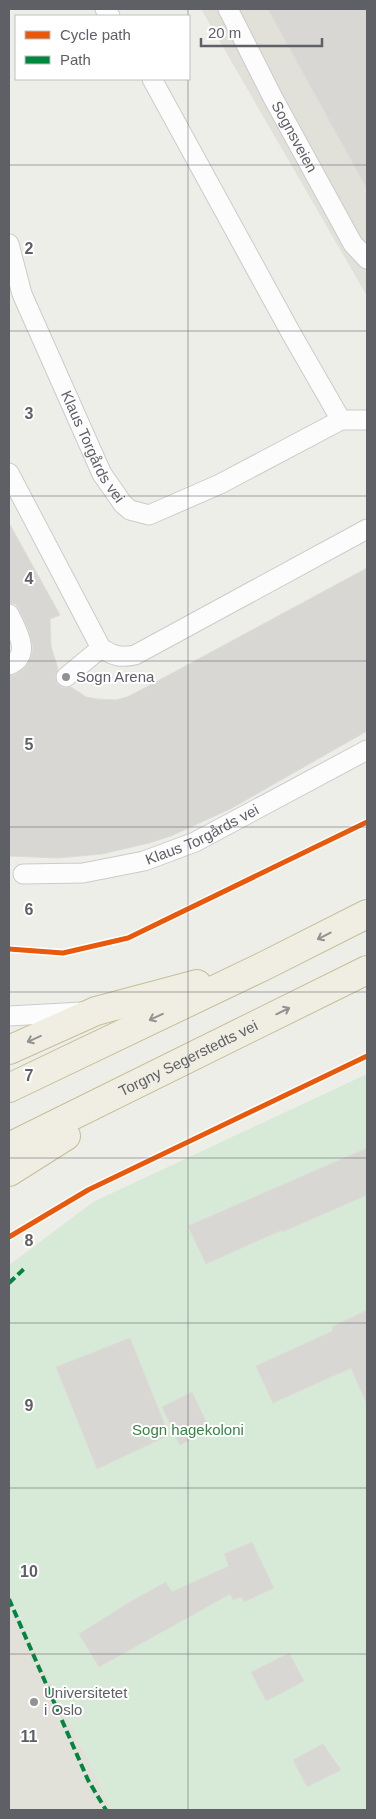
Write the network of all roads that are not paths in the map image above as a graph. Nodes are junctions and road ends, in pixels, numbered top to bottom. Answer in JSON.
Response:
{"nodes":[{"id":1,"x":228,"y":9,"type":"edge"},
{"id":2,"x":153,"y":80,"type":"edge"},
{"id":3,"x":9,"y":244,"type":"edge"},
{"id":4,"x":367,"y":259,"type":"edge"},
{"id":5,"x":341,"y":420,"type":"junction"},
{"id":6,"x":367,"y":420,"type":"edge"},
{"id":7,"x":9,"y":473,"type":"edge"},
{"id":8,"x":367,"y":529,"type":"edge"},
{"id":9,"x":9,"y":614,"type":"edge"},
{"id":10,"x":101,"y":648,"type":"junction"},
{"id":11,"x":9,"y":665,"type":"edge"},
{"id":12,"x":66,"y":677,"type":"dead end"},
{"id":13,"x":367,"y":750,"type":"edge"},
{"id":14,"x":23,"y":874,"type":"dead end"},
{"id":15,"x":367,"y":914,"type":"edge"},
{"id":16,"x":264,"y":966,"type":"junction"},
{"id":17,"x":367,"y":970,"type":"edge"},
{"id":18,"x":96,"y":1011,"type":"junction"},
{"id":19,"x":9,"y":1016,"type":"edge"},
{"id":20,"x":9,"y":1050,"type":"edge"},
{"id":21,"x":192,"y":1056,"type":"junction"},
{"id":22,"x":9,"y":1088,"type":"edge"},
{"id":23,"x":9,"y":1147,"type":"edge"},
{"id":24,"x":9,"y":1172,"type":"edge"}],
"edges":[{"from":1,"to":4,"type":"lane","name":"Sognsveien"},
{"from":2,"to":5,"type":"lane"},
{"from":3,"to":5,"type":"lane","name":"Klaus Torgårds vei"},
{"from":5,"to":6,"type":"lane","name":"Klaus Torgårds vei"},
{"from":7,"to":10,"type":"lane"},
{"from":8,"to":10,"type":"lane"},
{"from":9,"to":11,"type":"lane"},
{"from":10,"to":12,"type":"lane"},
{"from":13,"to":14,"type":"lane","name":"Klaus Torgårds vei"},
{"from":15,"to":16,"type":"highway","one_way":true},
{"from":16,"to":18,"type":"highway"},
{"from":16,"to":22,"type":"highway","one_way":true},
{"from":21,"to":17,"type":"highway","name":"Torgny Segerstedts vei","one_way":true},
{"from":18,"to":19,"type":"lane"},
{"from":18,"to":20,"type":"highway","one_way":true},
{"from":21,"to":23,"type":"highway","name":"Torgny Segerstedts vei"},
{"from":21,"to":24,"type":"highway"}]}
